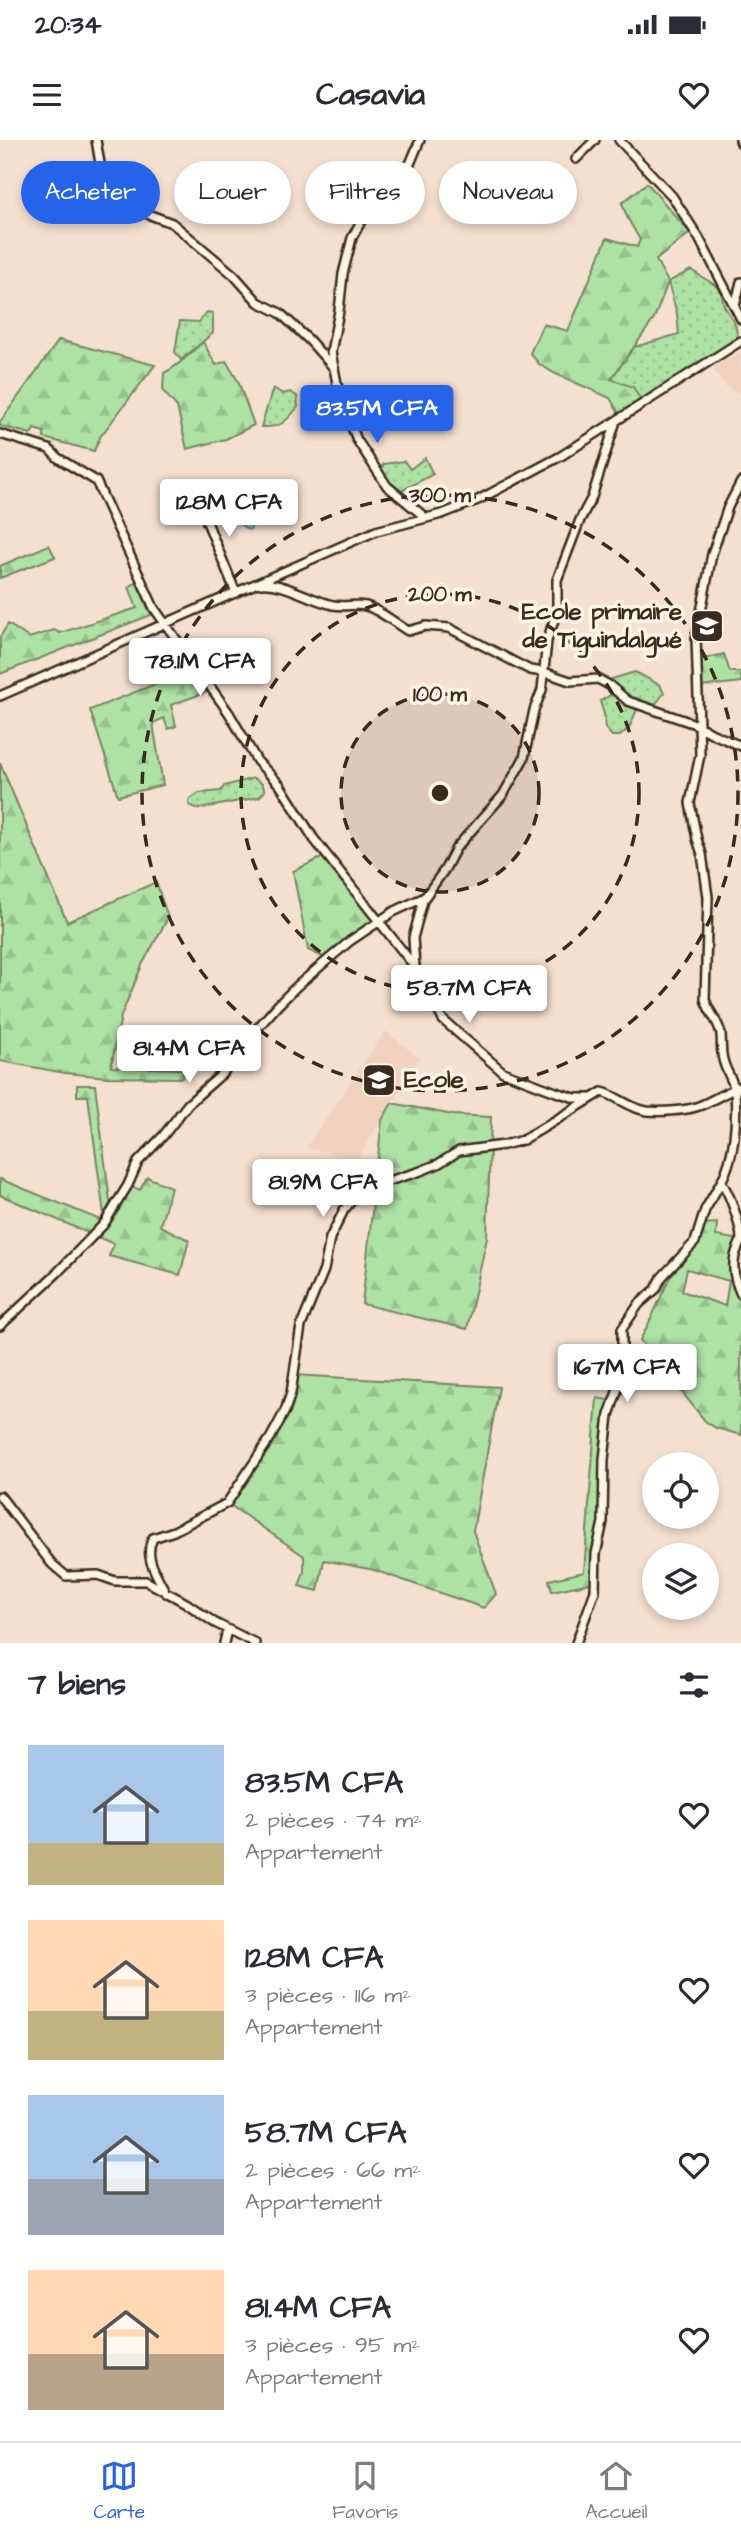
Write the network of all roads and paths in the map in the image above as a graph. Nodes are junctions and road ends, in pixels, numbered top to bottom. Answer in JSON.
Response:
{"nodes":[{"id":1,"x":96,"y":140,"type":"edge"},
{"id":2,"x":420,"y":140,"type":"edge"},
{"id":3,"x":579,"y":140,"type":"edge"},
{"id":4,"x":595,"y":140,"type":"edge"},
{"id":5,"x":619,"y":140,"type":"edge"},
{"id":6,"x":586,"y":147,"type":"junction"},
{"id":7,"x":576,"y":159,"type":"dead end"},
{"id":8,"x":741,"y":282,"type":"edge"},
{"id":9,"x":735,"y":307,"type":"junction"},
{"id":10,"x":741,"y":319,"type":"edge"},
{"id":11,"x":741,"y":341,"type":"edge"},
{"id":12,"x":333,"y":368,"type":"junction"},
{"id":13,"x":617,"y":421,"type":"junction"},
{"id":14,"x":0,"y":434,"type":"edge"},
{"id":15,"x":741,"y":482,"type":"edge"},
{"id":16,"x":196,"y":495,"type":"dead end"},
{"id":17,"x":426,"y":519,"type":"junction"},
{"id":18,"x":253,"y":585,"type":"junction"},
{"id":19,"x":236,"y":593,"type":"junction"},
{"id":20,"x":164,"y":623,"type":"junction"},
{"id":21,"x":544,"y":671,"type":"junction"},
{"id":22,"x":0,"y":696,"type":"edge"},
{"id":23,"x":699,"y":726,"type":"junction"},
{"id":24,"x":741,"y":746,"type":"edge"},
{"id":25,"x":425,"y":897,"type":"junction"},
{"id":26,"x":380,"y":921,"type":"junction"},
{"id":27,"x":415,"y":967,"type":"junction"},
{"id":28,"x":738,"y":1088,"type":"edge"},
{"id":29,"x":591,"y":1098,"type":"junction"},
{"id":30,"x":721,"y":1182,"type":"junction"},
{"id":31,"x":741,"y":1294,"type":"edge"},
{"id":32,"x":0,"y":1326,"type":"edge"},
{"id":33,"x":0,"y":1496,"type":"edge"},
{"id":34,"x":166,"y":1593,"type":"junction"},
{"id":35,"x":227,"y":1630,"type":"junction"},
{"id":36,"x":224,"y":1643,"type":"edge"},
{"id":37,"x":255,"y":1643,"type":"edge"},
{"id":38,"x":576,"y":1643,"type":"edge"}],
"edges":[{"from":1,"to":12,"type":"street"},
{"from":2,"to":12,"type":"street"},
{"from":3,"to":6,"type":"street"},
{"from":4,"to":6,"type":"street"},
{"from":5,"to":9,"type":"street"},
{"from":6,"to":7,"type":"street"},
{"from":8,"to":9,"type":"street"},
{"from":9,"to":10,"type":"street"},
{"from":11,"to":13,"type":"street"},
{"from":12,"to":17,"type":"street"},
{"from":13,"to":17,"type":"street"},
{"from":13,"to":21,"type":"street"},
{"from":14,"to":20,"type":"street"},
{"from":15,"to":23,"type":"street"},
{"from":16,"to":19,"type":"street"},
{"from":17,"to":18,"type":"street"},
{"from":18,"to":19,"type":"street"},
{"from":18,"to":21,"type":"street"},
{"from":19,"to":20,"type":"street"},
{"from":20,"to":22,"type":"street"},
{"from":20,"to":26,"type":"street"},
{"from":21,"to":23,"type":"street"},
{"from":21,"to":25,"type":"street"},
{"from":23,"to":24,"type":"street"},
{"from":23,"to":28,"type":"street"},
{"from":25,"to":26,"type":"street"},
{"from":25,"to":27,"type":"street"},
{"from":26,"to":27,"type":"street"},
{"from":26,"to":32,"type":"street"},
{"from":27,"to":29,"type":"street"},
{"from":28,"to":29,"type":"street"},
{"from":28,"to":30,"type":"street"},
{"from":29,"to":34,"type":"street"},
{"from":30,"to":31,"type":"street"},
{"from":30,"to":38,"type":"street"},
{"from":33,"to":34,"type":"street"},
{"from":34,"to":35,"type":"street"},
{"from":35,"to":36,"type":"street"},
{"from":35,"to":37,"type":"street"}]}
